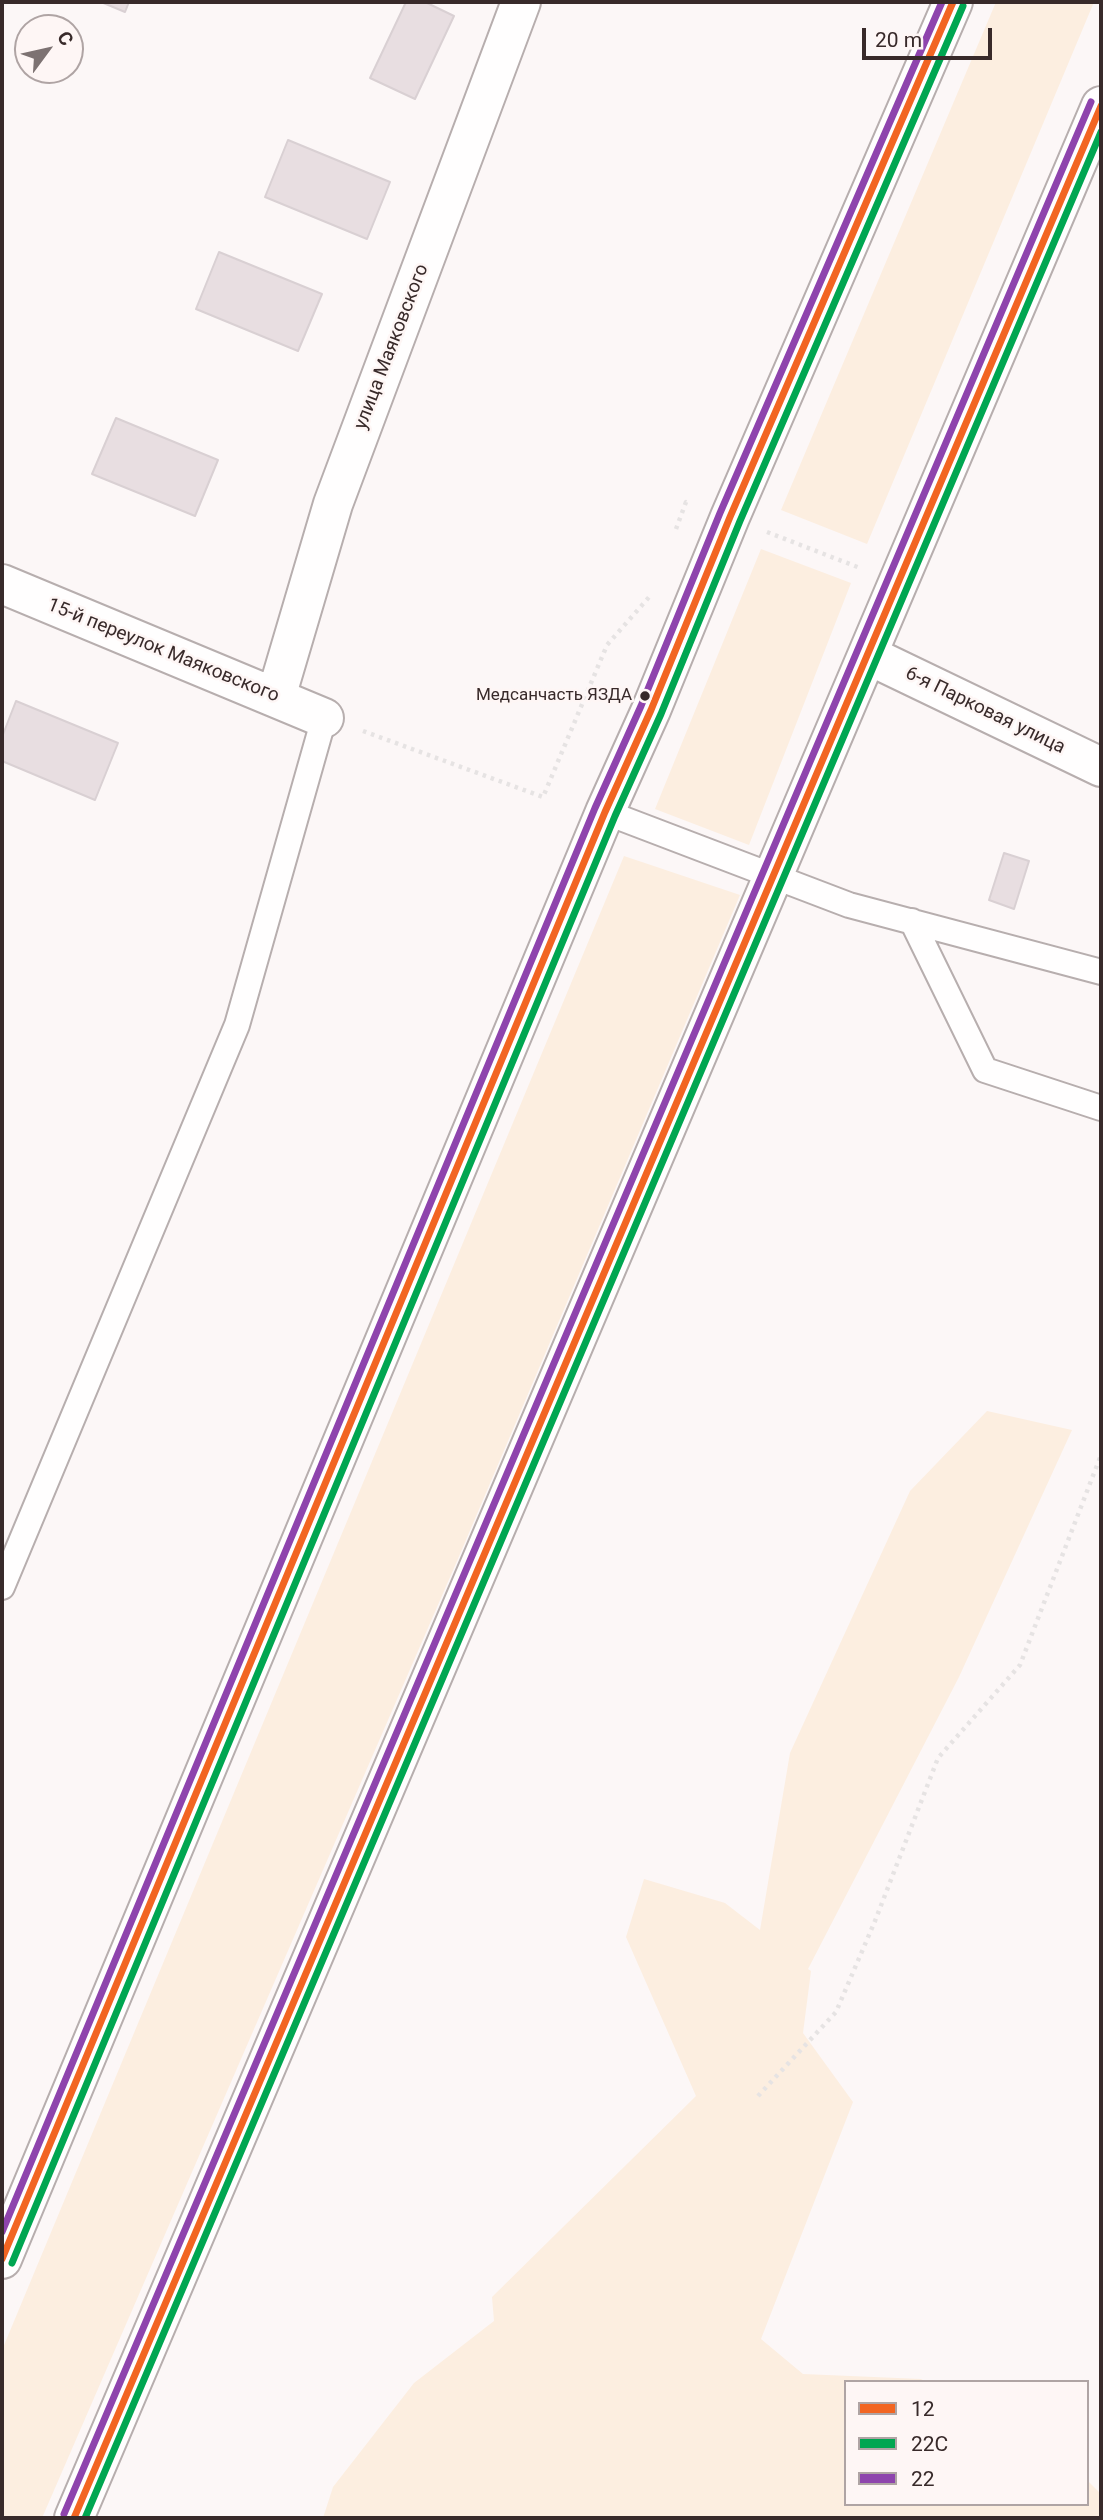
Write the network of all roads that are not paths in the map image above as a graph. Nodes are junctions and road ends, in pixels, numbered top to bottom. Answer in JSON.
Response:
{"nodes":[{"id":1,"x":521,"y":2,"type":"edge"},
{"id":2,"x":953,"y":2,"type":"edge"},
{"id":3,"x":1101,"y":106,"type":"edge"},
{"id":4,"x":2,"y":584,"type":"edge"},
{"id":5,"x":868,"y":654,"type":"junction"},
{"id":6,"x":276,"y":697,"type":"junction"},
{"id":7,"x":324,"y":718,"type":"joint"},
{"id":8,"x":1101,"y":767,"type":"edge"},
{"id":9,"x":605,"y":812,"type":"junction"},
{"id":10,"x":773,"y":877,"type":"junction"},
{"id":11,"x":912,"y":921,"type":"junction"},
{"id":12,"x":1101,"y":972,"type":"edge"},
{"id":13,"x":1101,"y":1108,"type":"edge"},
{"id":14,"x":2,"y":1587,"type":"edge"},
{"id":15,"x":2,"y":2259,"type":"edge"},
{"id":16,"x":74,"y":2518,"type":"edge"}],
"edges":[{"from":1,"to":6,"type":"main road","name":"улица Маяковского"},
{"from":2,"to":9,"type":"main road"},
{"from":3,"to":5,"type":"main road"},
{"from":4,"to":6,"type":"main road","name":"15-й переулок Маяковского"},
{"from":5,"to":8,"type":"main road","name":"6-я Парковая улица"},
{"from":5,"to":10,"type":"main road"},
{"from":6,"to":7,"type":"main road","name":"15-й переулок Маяковского"},
{"from":7,"to":14,"type":"lane"},
{"from":9,"to":10,"type":"lane"},
{"from":9,"to":15,"type":"main road"},
{"from":10,"to":11,"type":"lane"},
{"from":10,"to":16,"type":"main road"},
{"from":11,"to":12,"type":"lane"},
{"from":11,"to":13,"type":"lane"}]}
